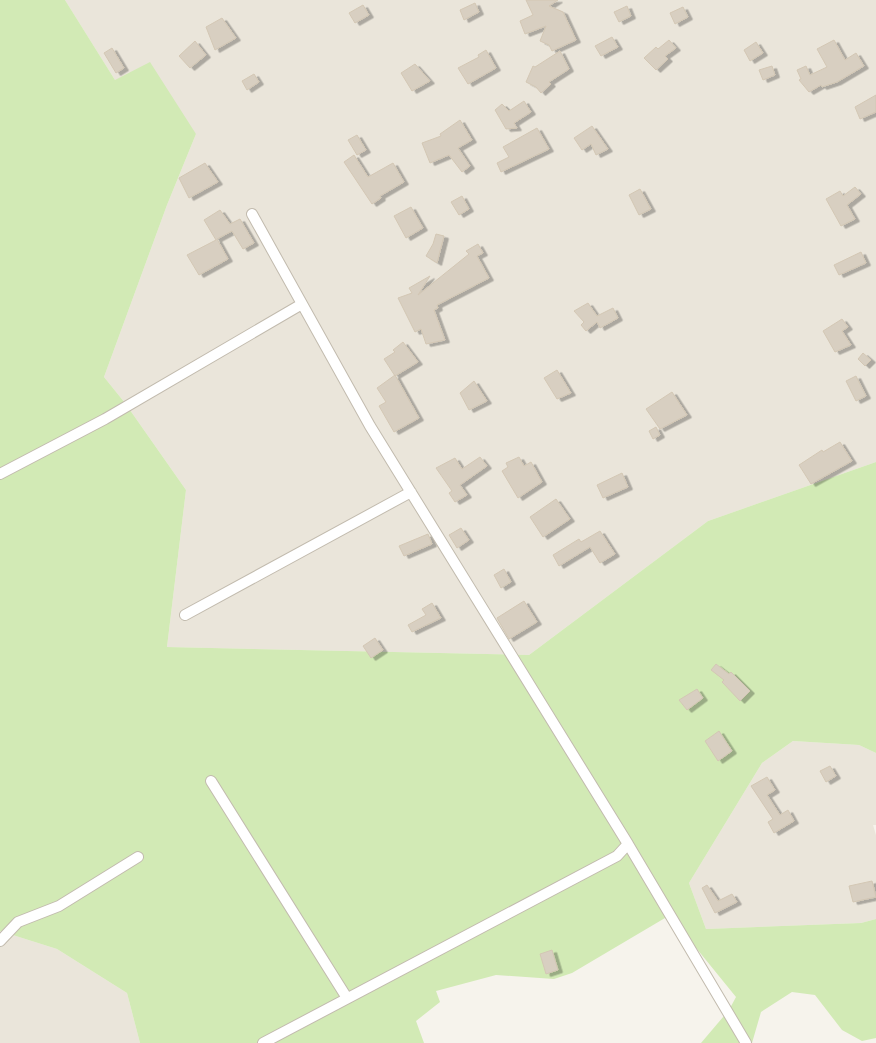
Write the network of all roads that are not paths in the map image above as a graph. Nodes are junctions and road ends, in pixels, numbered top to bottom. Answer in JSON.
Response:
{"nodes":[{"id":1,"x":252,"y":214,"type":"dead end"},
{"id":2,"x":302,"y":304,"type":"junction"},
{"id":3,"x":0,"y":474,"type":"edge"},
{"id":4,"x":411,"y":492,"type":"junction"},
{"id":5,"x":185,"y":615,"type":"dead end"},
{"id":6,"x":211,"y":781,"type":"dead end"},
{"id":7,"x":628,"y":844,"type":"junction"},
{"id":8,"x":138,"y":857,"type":"dead end"},
{"id":9,"x":0,"y":941,"type":"edge"},
{"id":10,"x":347,"y":998,"type":"junction"},
{"id":11,"x":263,"y":1043,"type":"edge"},
{"id":12,"x":746,"y":1043,"type":"edge"}],
"edges":[{"from":1,"to":2,"type":"street"},
{"from":2,"to":3,"type":"street"},
{"from":2,"to":4,"type":"street"},
{"from":4,"to":5,"type":"street"},
{"from":4,"to":7,"type":"street"},
{"from":6,"to":10,"type":"street"},
{"from":7,"to":10,"type":"street"},
{"from":7,"to":12,"type":"street"},
{"from":8,"to":9,"type":"street"},
{"from":10,"to":11,"type":"street"}]}
